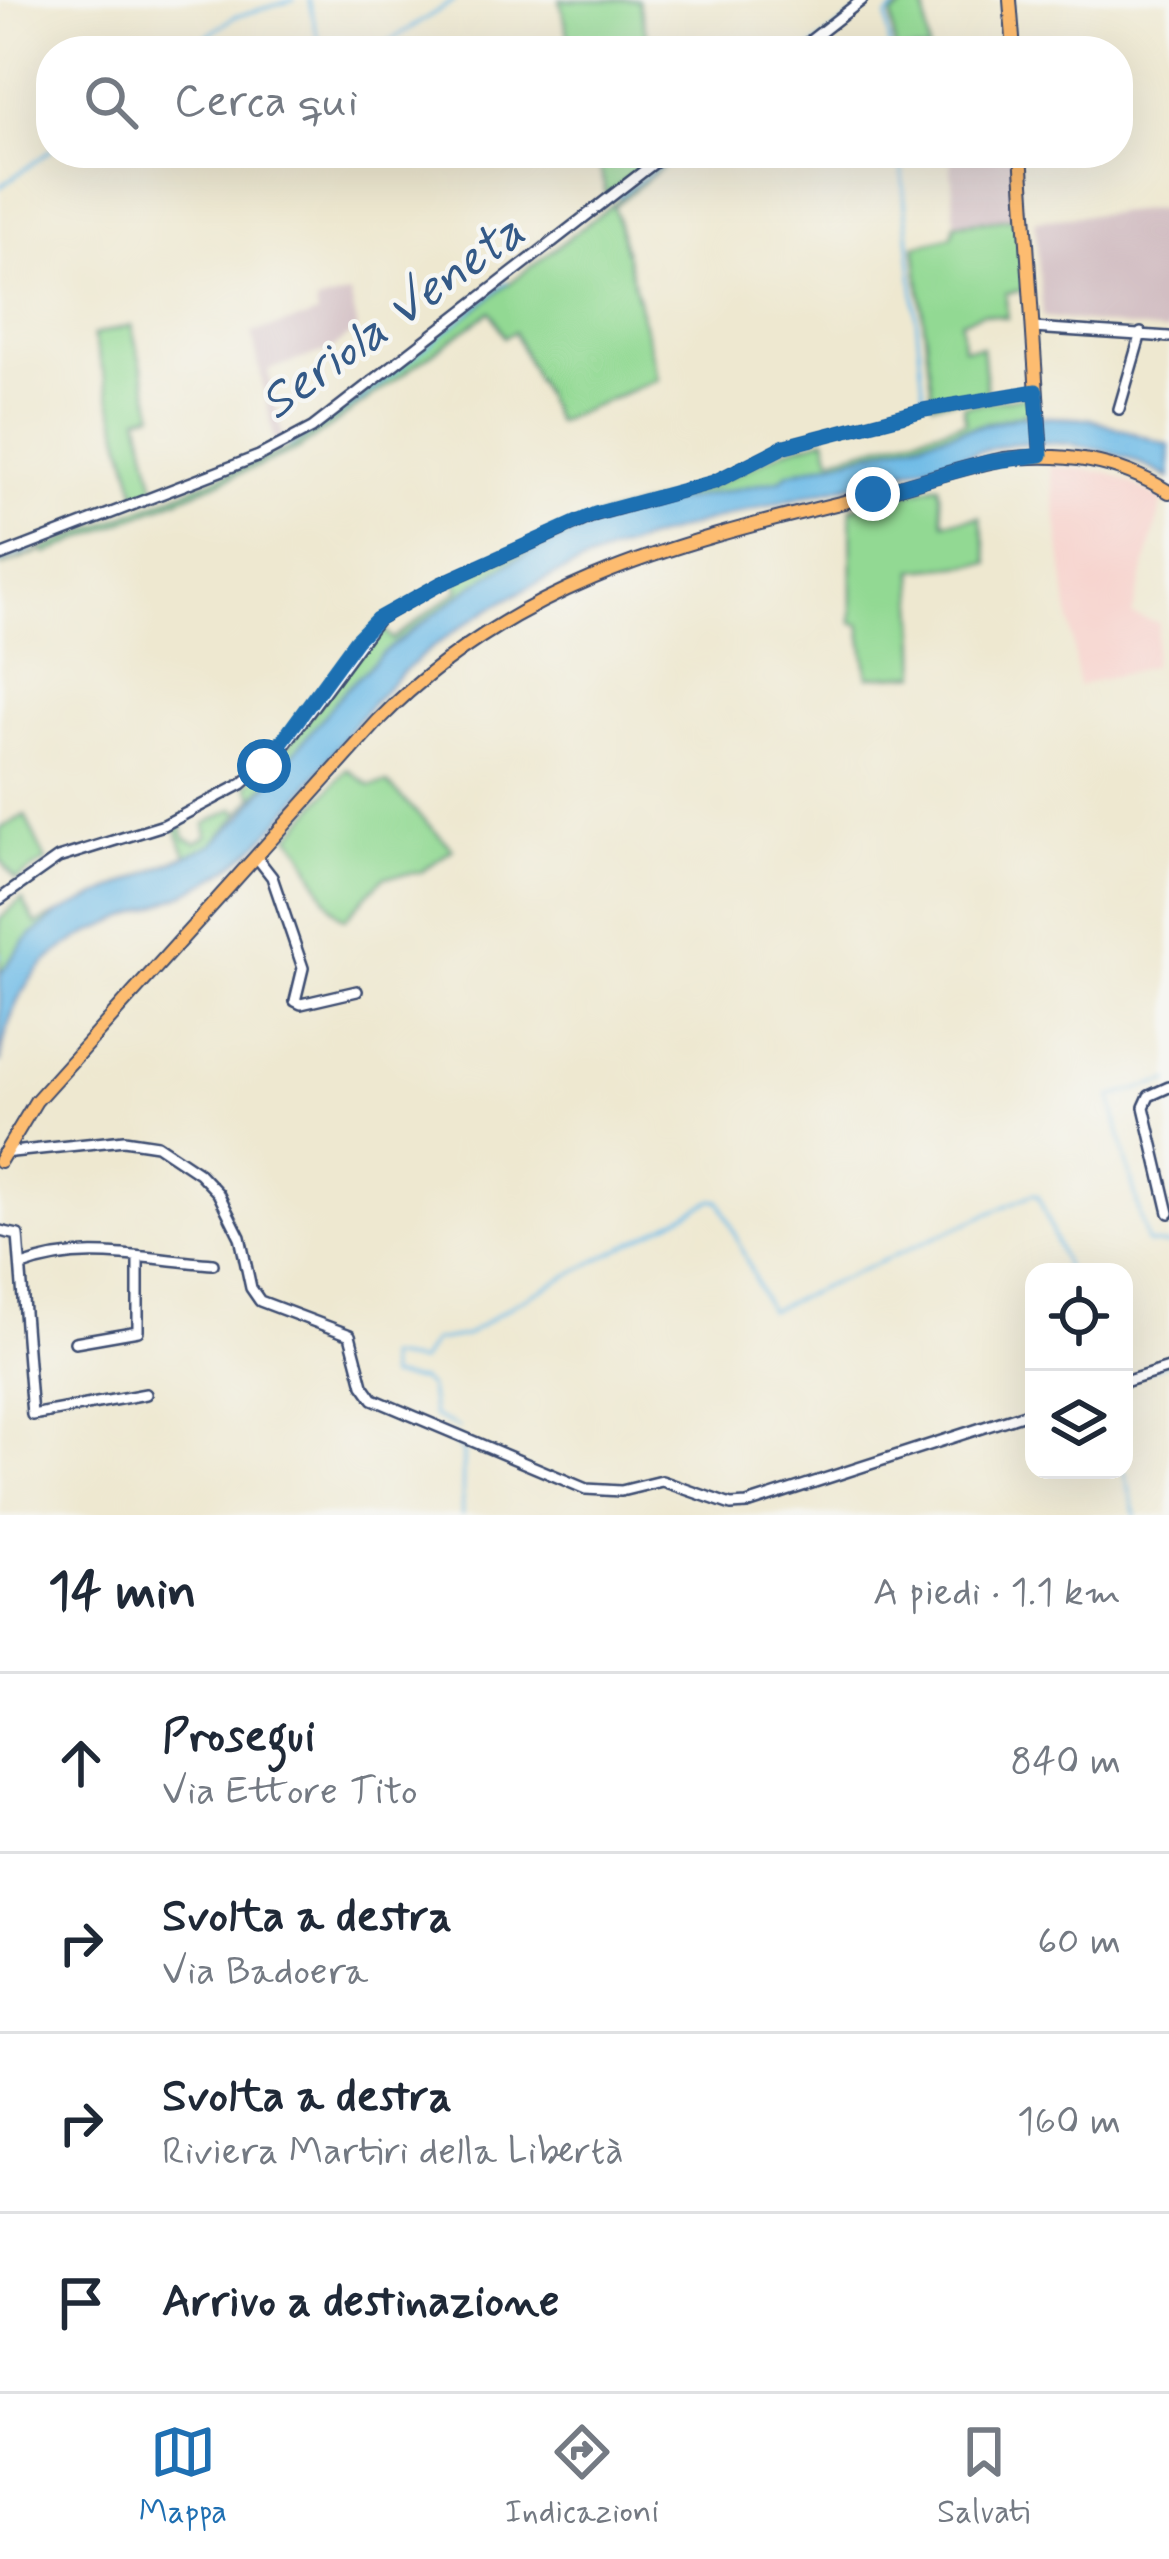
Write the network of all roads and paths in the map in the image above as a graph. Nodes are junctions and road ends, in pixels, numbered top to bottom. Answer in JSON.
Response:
{"nodes":[{"id":1,"x":862,"y":0,"type":"edge"},
{"id":2,"x":1010,"y":0,"type":"edge"},
{"id":3,"x":816,"y":36,"type":"edge"},
{"id":4,"x":1013,"y":36,"type":"edge"},
{"id":5,"x":648,"y":168,"type":"edge"},
{"id":6,"x":1022,"y":168,"type":"edge"},
{"id":7,"x":1033,"y":328,"type":"junction"},
{"id":8,"x":1141,"y":333,"type":"junction"},
{"id":9,"x":1169,"y":337,"type":"edge"},
{"id":10,"x":1036,"y":391,"type":"junction"},
{"id":11,"x":1119,"y":409,"type":"dead end"},
{"id":12,"x":1040,"y":448,"type":"junction"},
{"id":13,"x":1169,"y":492,"type":"edge"},
{"id":14,"x":0,"y":556,"type":"edge"},
{"id":15,"x":258,"y":859,"type":"junction"},
{"id":16,"x":0,"y":899,"type":"edge"},
{"id":17,"x":357,"y":991,"type":"dead end"},
{"id":18,"x":1169,"y":1087,"type":"edge"},
{"id":19,"x":2,"y":1157,"type":"edge"},
{"id":20,"x":1169,"y":1214,"type":"edge"},
{"id":21,"x":0,"y":1231,"type":"edge"},
{"id":22,"x":138,"y":1258,"type":"junction"},
{"id":23,"x":213,"y":1264,"type":"dead end"},
{"id":24,"x":22,"y":1266,"type":"junction"},
{"id":25,"x":75,"y":1342,"type":"dead end"},
{"id":26,"x":1169,"y":1368,"type":"edge"},
{"id":27,"x":1133,"y":1379,"type":"edge"},
{"id":28,"x":146,"y":1394,"type":"dead end"},
{"id":29,"x":1025,"y":1414,"type":"edge"}],
"edges":[{"from":1,"to":3,"type":"street"},
{"from":2,"to":4,"type":"main road"},
{"from":5,"to":14,"type":"street"},
{"from":6,"to":7,"type":"main road"},
{"from":7,"to":8,"type":"street"},
{"from":7,"to":10,"type":"main road"},
{"from":8,"to":9,"type":"street"},
{"from":8,"to":11,"type":"street"},
{"from":10,"to":12,"type":"main road"},
{"from":10,"to":16,"type":"street"},
{"from":12,"to":13,"type":"main road"},
{"from":12,"to":15,"type":"main road"},
{"from":15,"to":17,"type":"street"},
{"from":15,"to":19,"type":"main road"},
{"from":18,"to":20,"type":"street"},
{"from":19,"to":29,"type":"street"},
{"from":21,"to":24,"type":"street"},
{"from":22,"to":23,"type":"street"},
{"from":22,"to":24,"type":"street"},
{"from":22,"to":25,"type":"street"},
{"from":24,"to":28,"type":"street"},
{"from":26,"to":27,"type":"street"}]}
